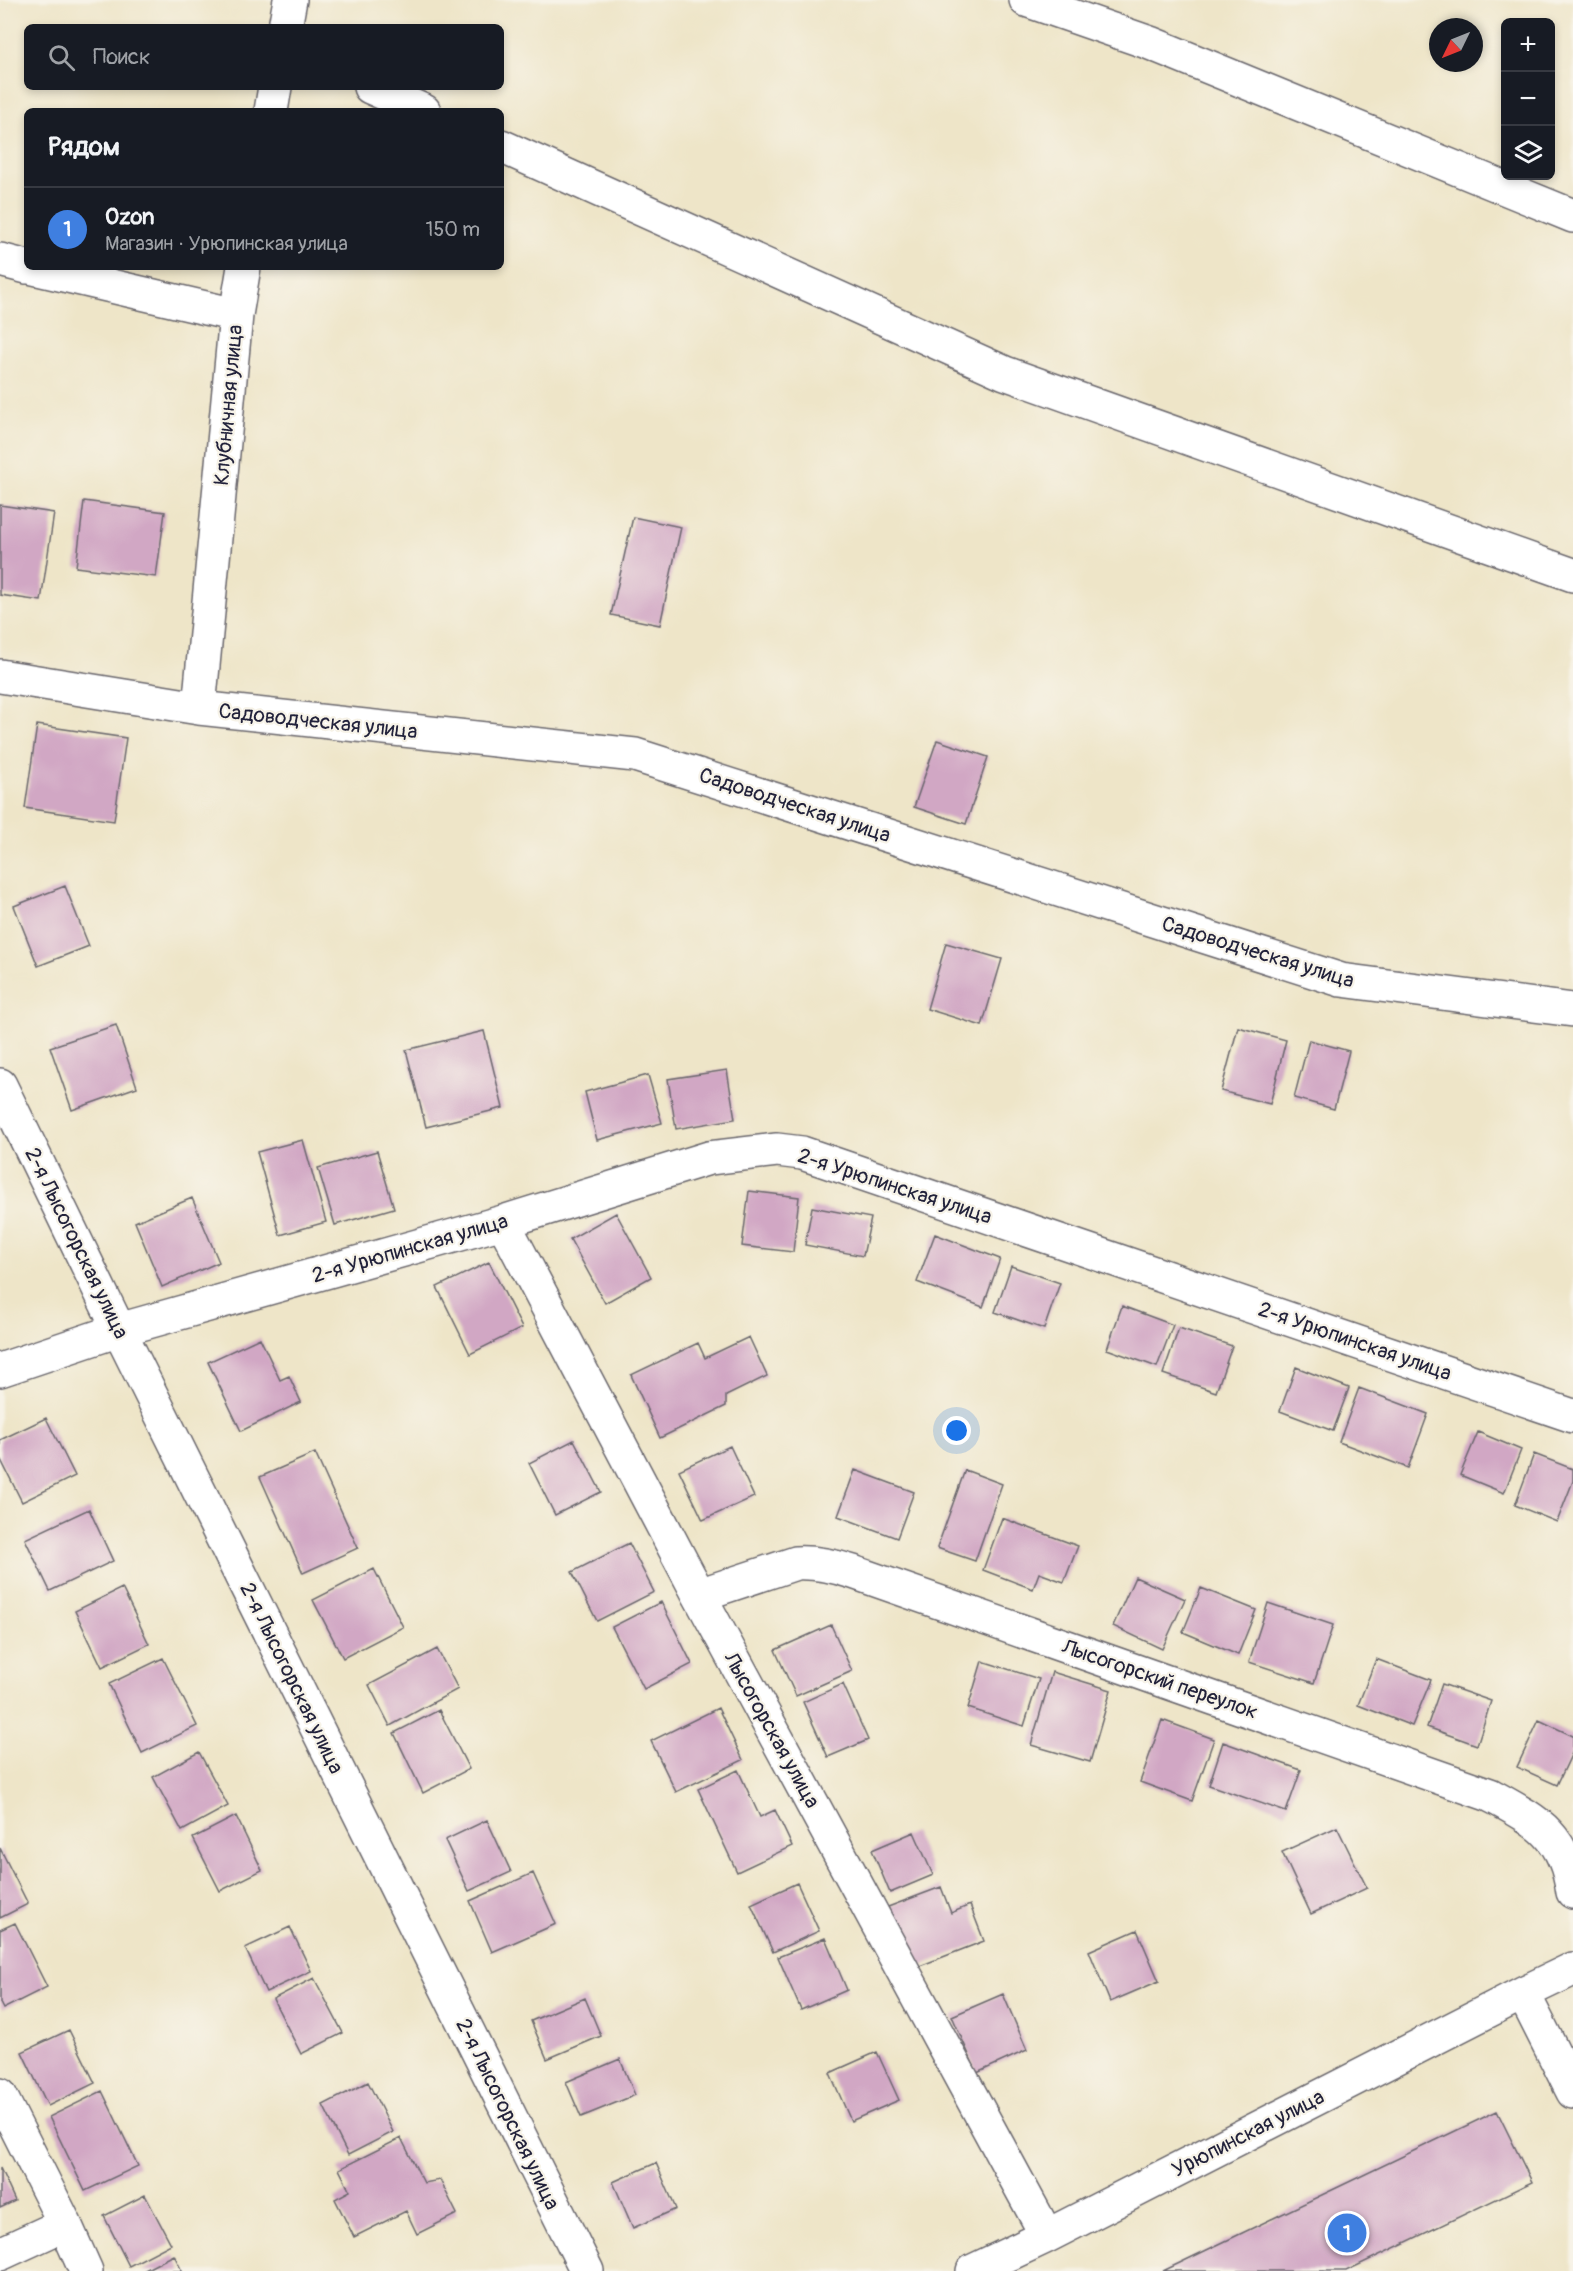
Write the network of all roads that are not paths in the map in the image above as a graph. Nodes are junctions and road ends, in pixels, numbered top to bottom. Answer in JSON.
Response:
{"nodes":[{"id":1,"x":290,"y":0,"type":"edge"},
{"id":2,"x":1026,"y":0,"type":"edge"},
{"id":3,"x":286,"y":24,"type":"edge"},
{"id":4,"x":274,"y":90,"type":"edge"},
{"id":5,"x":377,"y":90,"type":"edge"},
{"id":6,"x":272,"y":108,"type":"edge"},
{"id":7,"x":417,"y":108,"type":"edge"},
{"id":8,"x":504,"y":147,"type":"edge"},
{"id":9,"x":1573,"y":216,"type":"edge"},
{"id":10,"x":0,"y":260,"type":"edge"},
{"id":11,"x":24,"y":266,"type":"edge"},
{"id":12,"x":41,"y":270,"type":"edge"},
{"id":13,"x":244,"y":270,"type":"edge"},
{"id":14,"x":236,"y":315,"type":"junction"},
{"id":15,"x":1573,"y":575,"type":"edge"},
{"id":16,"x":0,"y":676,"type":"edge"},
{"id":17,"x":199,"y":708,"type":"junction"},
{"id":18,"x":1573,"y":1010,"type":"edge"},
{"id":19,"x":0,"y":1084,"type":"edge"},
{"id":20,"x":503,"y":1222,"type":"junction"},
{"id":21,"x":119,"y":1330,"type":"junction"},
{"id":22,"x":0,"y":1370,"type":"edge"},
{"id":23,"x":1573,"y":1416,"type":"edge"},
{"id":24,"x":699,"y":1596,"type":"junction"},
{"id":25,"x":1573,"y":1892,"type":"edge"},
{"id":26,"x":1573,"y":1969,"type":"edge"},
{"id":27,"x":1523,"y":1993,"type":"junction"},
{"id":28,"x":1573,"y":2092,"type":"edge"},
{"id":29,"x":0,"y":2095,"type":"edge"},
{"id":30,"x":65,"y":2224,"type":"junction"},
{"id":31,"x":1047,"y":2236,"type":"junction"},
{"id":32,"x":0,"y":2254,"type":"edge"},
{"id":33,"x":86,"y":2271,"type":"edge"},
{"id":34,"x":586,"y":2271,"type":"edge"},
{"id":35,"x":973,"y":2271,"type":"edge"}],
"edges":[{"from":1,"to":3,"type":"street"},
{"from":2,"to":9,"type":"street"},
{"from":4,"to":6,"type":"street"},
{"from":5,"to":7,"type":"street"},
{"from":8,"to":15,"type":"street"},
{"from":10,"to":11,"type":"street","name":"Клубничная улица"},
{"from":12,"to":14,"type":"street","name":"Клубничная улица"},
{"from":13,"to":14,"type":"street"},
{"from":14,"to":17,"type":"street","name":"Клубничная улица"},
{"from":16,"to":17,"type":"street","name":"Садоводческая улица"},
{"from":17,"to":18,"type":"street","name":"Садоводческая улица"},
{"from":19,"to":21,"type":"street","name":"2-я Лысогорская улица"},
{"from":20,"to":21,"type":"street","name":"2-я Урюпинская улица"},
{"from":20,"to":23,"type":"street","name":"2-я Урюпинская улица"},
{"from":20,"to":24,"type":"street","name":"Лысогорская улица"},
{"from":21,"to":22,"type":"street","name":"2-я Урюпинская улица"},
{"from":21,"to":34,"type":"street","name":"2-я Лысогорская улица"},
{"from":24,"to":25,"type":"street","name":"Лысогорский переулок"},
{"from":24,"to":31,"type":"street","name":"Лысогорская улица"},
{"from":26,"to":27,"type":"street","name":"Урюпинская улица"},
{"from":27,"to":28,"type":"street"},
{"from":27,"to":31,"type":"street","name":"Урюпинская улица"},
{"from":29,"to":30,"type":"street"},
{"from":30,"to":32,"type":"street"},
{"from":30,"to":33,"type":"street"},
{"from":31,"to":35,"type":"street","name":"Урюпинская улица"}]}
